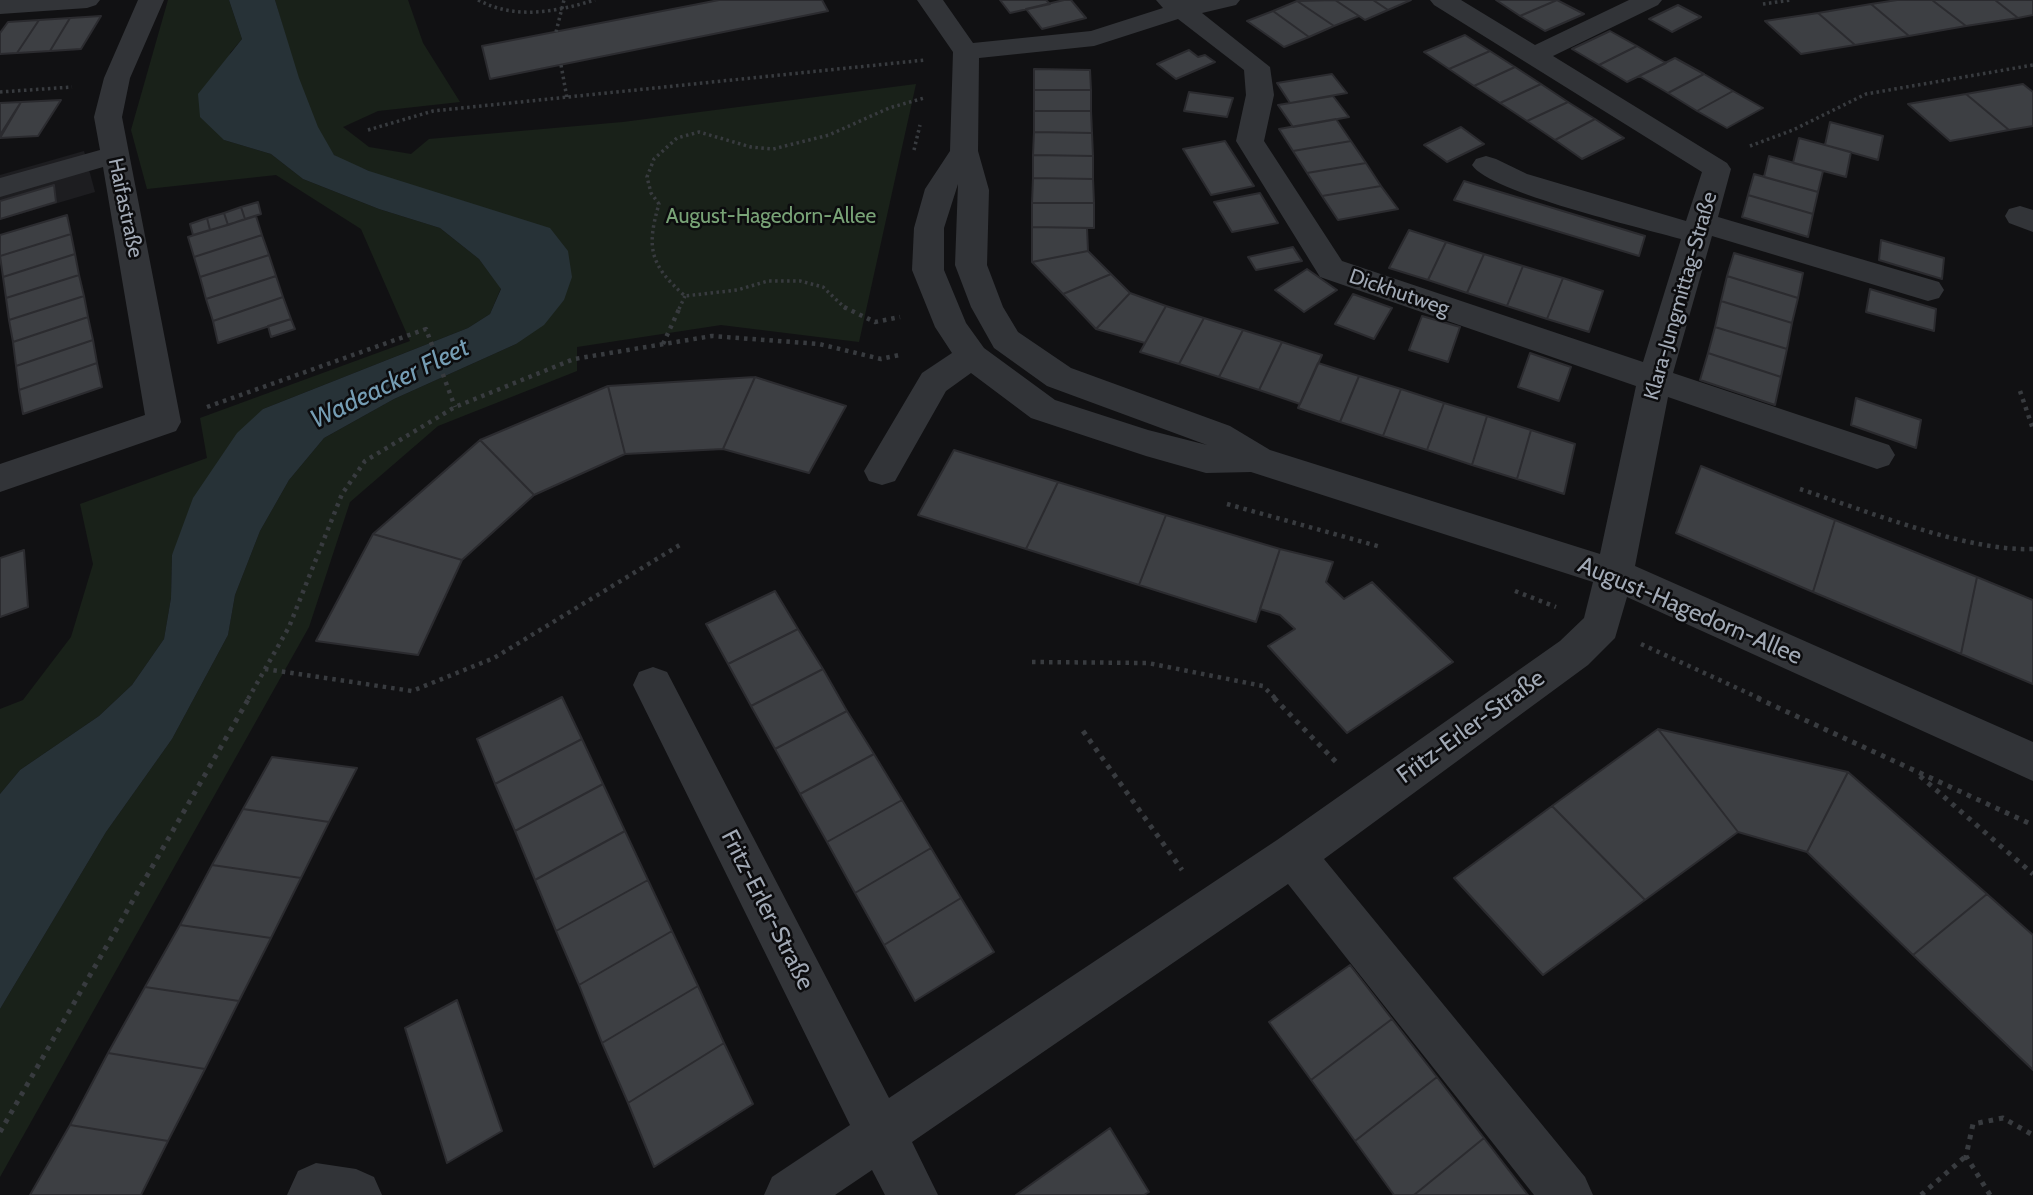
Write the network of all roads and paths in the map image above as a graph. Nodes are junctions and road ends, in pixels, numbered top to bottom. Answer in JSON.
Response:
{"nodes":[{"id":1,"x":87,"y":0,"type":"edge"},
{"id":2,"x":151,"y":0,"type":"edge"},
{"id":3,"x":478,"y":0,"type":"edge"},
{"id":4,"x":564,"y":0,"type":"edge"},
{"id":5,"x":595,"y":0,"type":"edge"},
{"id":6,"x":930,"y":0,"type":"edge"},
{"id":7,"x":1227,"y":0,"type":"edge"},
{"id":8,"x":1443,"y":0,"type":"edge"},
{"id":9,"x":1649,"y":0,"type":"edge"},
{"id":10,"x":1791,"y":0,"type":"edge"},
{"id":11,"x":1763,"y":4,"type":"dead end"},
{"id":12,"x":1175,"y":5,"type":"edge"},
{"id":13,"x":0,"y":6,"type":"edge"},
{"id":14,"x":560,"y":11,"type":"junction"},
{"id":15,"x":556,"y":32,"type":"dead end"},
{"id":16,"x":966,"y":52,"type":"junction"},
{"id":17,"x":1534,"y":56,"type":"junction"},
{"id":18,"x":561,"y":65,"type":"dead end"},
{"id":19,"x":2033,"y":65,"type":"edge"},
{"id":20,"x":116,"y":84,"type":"junction"},
{"id":21,"x":0,"y":92,"type":"edge"},
{"id":22,"x":567,"y":98,"type":"junction"},
{"id":23,"x":925,"y":98,"type":"dead end"},
{"id":24,"x":368,"y":130,"type":"dead end"},
{"id":25,"x":964,"y":151,"type":"junction"},
{"id":26,"x":113,"y":155,"type":"junction"},
{"id":27,"x":1699,"y":158,"type":"junction"},
{"id":28,"x":1486,"y":166,"type":"dead end"},
{"id":29,"x":0,"y":188,"type":"edge"},
{"id":30,"x":1699,"y":228,"type":"junction"},
{"id":31,"x":1928,"y":290,"type":"dead end"},
{"id":32,"x":685,"y":296,"type":"junction"},
{"id":33,"x":904,"y":316,"type":"dead end"},
{"id":34,"x":663,"y":344,"type":"junction"},
{"id":35,"x":903,"y":354,"type":"dead end"},
{"id":36,"x":972,"y":356,"type":"junction"},
{"id":37,"x":1654,"y":380,"type":"junction"},
{"id":38,"x":2020,"y":391,"type":"dead end"},
{"id":39,"x":455,"y":407,"type":"junction"},
{"id":40,"x":163,"y":422,"type":"junction"},
{"id":41,"x":2033,"y":429,"type":"edge"},
{"id":42,"x":1877,"y":455,"type":"dead end"},
{"id":43,"x":1258,"y":460,"type":"junction"},
{"id":44,"x":882,"y":471,"type":"dead end"},
{"id":45,"x":0,"y":478,"type":"edge"},
{"id":46,"x":1800,"y":489,"type":"dead end"},
{"id":47,"x":684,"y":543,"type":"dead end"},
{"id":48,"x":2033,"y":549,"type":"edge"},
{"id":49,"x":1615,"y":574,"type":"junction"},
{"id":50,"x":1032,"y":662,"type":"dead end"},
{"id":51,"x":265,"y":669,"type":"junction"},
{"id":52,"x":653,"y":685,"type":"dead end"},
{"id":53,"x":1083,"y":731,"type":"dead end"},
{"id":54,"x":2033,"y":762,"type":"edge"},
{"id":55,"x":1914,"y":770,"type":"dead end"},
{"id":56,"x":1372,"y":799,"type":"junction"},
{"id":57,"x":1293,"y":855,"type":"junction"},
{"id":58,"x":2033,"y":874,"type":"edge"},
{"id":59,"x":1211,"y":911,"type":"junction"},
{"id":60,"x":0,"y":1132,"type":"edge"},
{"id":61,"x":880,"y":1134,"type":"junction"},
{"id":62,"x":2033,"y":1135,"type":"edge"},
{"id":63,"x":1966,"y":1156,"type":"junction"},
{"id":64,"x":313,"y":1195,"type":"edge"},
{"id":65,"x":356,"y":1195,"type":"edge"},
{"id":66,"x":790,"y":1195,"type":"edge"},
{"id":67,"x":912,"y":1195,"type":"edge"},
{"id":68,"x":1567,"y":1195,"type":"edge"},
{"id":69,"x":1921,"y":1195,"type":"edge"},
{"id":70,"x":1990,"y":1195,"type":"edge"}],
"edges":[{"from":1,"to":13,"type":"street"},
{"from":2,"to":20,"type":"street","name":"Haifastraße"},
{"from":3,"to":14,"type":"path"},
{"from":4,"to":14,"type":"path"},
{"from":5,"to":14,"type":"path"},
{"from":6,"to":16,"type":"street"},
{"from":7,"to":12,"type":"street"},
{"from":8,"to":17,"type":"street","name":"Klara-Jungmittag-Straße"},
{"from":9,"to":17,"type":"street"},
{"from":10,"to":11,"type":"path"},
{"from":12,"to":16,"type":"street"},
{"from":12,"to":37,"type":"street","name":"Dickhutweg"},
{"from":14,"to":15,"type":"path"},
{"from":16,"to":22,"type":"path"},
{"from":16,"to":25,"type":"street","name":"August-Hagedorn-Allee"},
{"from":17,"to":27,"type":"street","name":"Klara-Jungmittag-Straße"},
{"from":18,"to":22,"type":"path"},
{"from":19,"to":27,"type":"path"},
{"from":20,"to":21,"type":"path"},
{"from":20,"to":26,"type":"street","name":"Haifastraße"},
{"from":22,"to":24,"type":"path"},
{"from":23,"to":32,"type":"path"},
{"from":25,"to":36,"type":"street","name":"August-Hagedorn-Allee"},
{"from":25,"to":43,"type":"street","name":"August-Hagedorn-Allee"},
{"from":26,"to":29,"type":"street"},
{"from":26,"to":40,"type":"street","name":"Haifastraße"},
{"from":27,"to":30,"type":"street","name":"Klara-Jungmittag-Straße"},
{"from":28,"to":30,"type":"street"},
{"from":30,"to":31,"type":"street"},
{"from":30,"to":37,"type":"street","name":"Klara-Jungmittag-Straße"},
{"from":32,"to":33,"type":"path"},
{"from":32,"to":34,"type":"path"},
{"from":34,"to":35,"type":"path"},
{"from":34,"to":39,"type":"path"},
{"from":36,"to":43,"type":"street","name":"August-Hagedorn-Allee"},
{"from":36,"to":44,"type":"street"},
{"from":37,"to":42,"type":"street"},
{"from":37,"to":49,"type":"street","name":"Klara-Jungmittag-Straße"},
{"from":38,"to":41,"type":"path"},
{"from":39,"to":40,"type":"path"},
{"from":39,"to":51,"type":"path"},
{"from":40,"to":45,"type":"street"},
{"from":43,"to":49,"type":"street","name":"August-Hagedorn-Allee"},
{"from":46,"to":48,"type":"path"},
{"from":47,"to":51,"type":"path"},
{"from":49,"to":54,"type":"street","name":"August-Hagedorn-Allee"},
{"from":49,"to":56,"type":"street","name":"Fritz-Erler-Straße"},
{"from":50,"to":56,"type":"path"},
{"from":51,"to":60,"type":"path"},
{"from":52,"to":61,"type":"street","name":"Fritz-Erler-Straße"},
{"from":53,"to":59,"type":"path"},
{"from":55,"to":58,"type":"path"},
{"from":56,"to":57,"type":"street","name":"Fritz-Erler-Straße"},
{"from":57,"to":59,"type":"street","name":"Fritz-Erler-Straße"},
{"from":57,"to":68,"type":"street"},
{"from":59,"to":61,"type":"street","name":"Fritz-Erler-Straße"},
{"from":61,"to":66,"type":"street","name":"Fritz-Erler-Straße"},
{"from":61,"to":67,"type":"street","name":"Fritz-Erler-Straße"},
{"from":62,"to":63,"type":"path"},
{"from":63,"to":69,"type":"path"},
{"from":63,"to":70,"type":"path"},
{"from":64,"to":65,"type":"street"}]}
